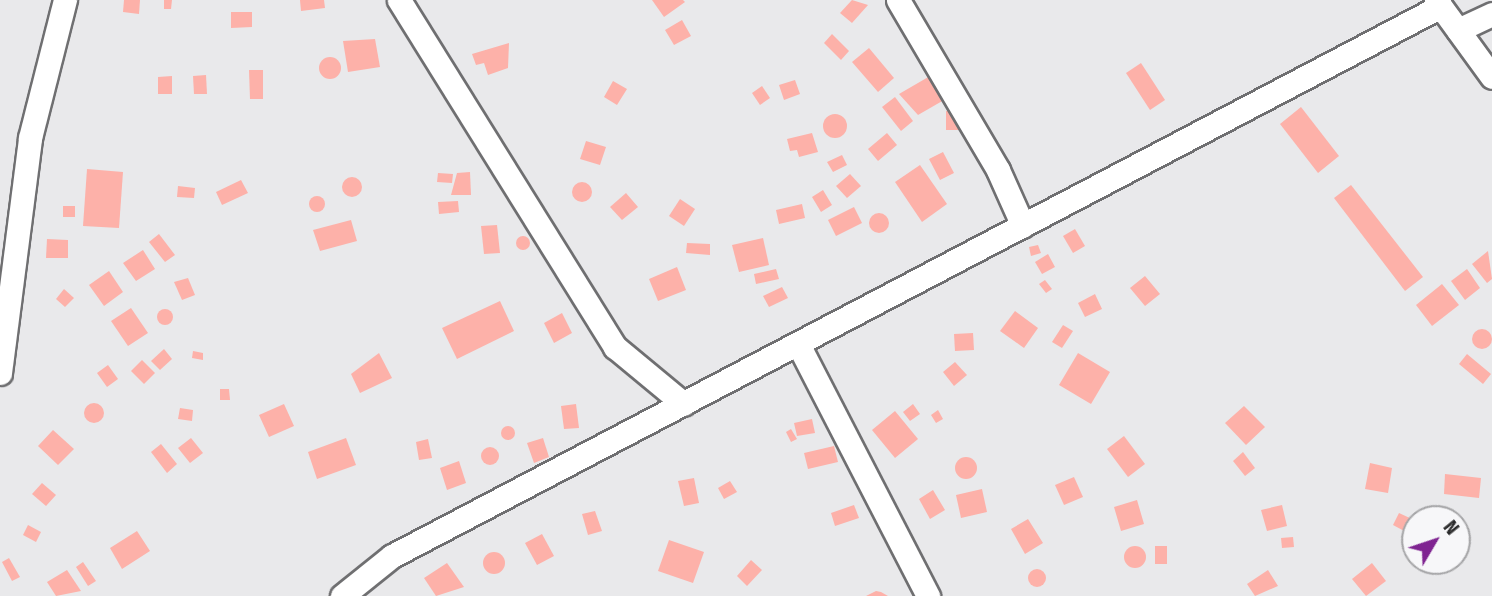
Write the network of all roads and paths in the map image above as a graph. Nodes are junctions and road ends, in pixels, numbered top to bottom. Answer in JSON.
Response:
{"nodes":[{"id":1,"x":65,"y":0,"type":"edge"},
{"id":2,"x":399,"y":0,"type":"edge"},
{"id":3,"x":898,"y":0,"type":"edge"},
{"id":4,"x":1438,"y":3,"type":"edge"},
{"id":5,"x":1492,"y":14,"type":"edge"},
{"id":6,"x":1458,"y":30,"type":"junction"},
{"id":7,"x":1492,"y":77,"type":"edge"},
{"id":8,"x":1023,"y":226,"type":"junction"},
{"id":9,"x":798,"y":344,"type":"junction"},
{"id":10,"x":0,"y":373,"type":"edge"},
{"id":11,"x":684,"y":404,"type":"junction"},
{"id":12,"x":342,"y":596,"type":"edge"},
{"id":13,"x":928,"y":596,"type":"edge"}],
"edges":[{"from":1,"to":10,"type":"street"},
{"from":2,"to":11,"type":"street"},
{"from":3,"to":8,"type":"street"},
{"from":4,"to":6,"type":"street"},
{"from":4,"to":8,"type":"street"},
{"from":5,"to":6,"type":"street"},
{"from":6,"to":7,"type":"street"},
{"from":8,"to":9,"type":"street"},
{"from":9,"to":11,"type":"street"},
{"from":9,"to":13,"type":"street"},
{"from":11,"to":12,"type":"street"}]}
